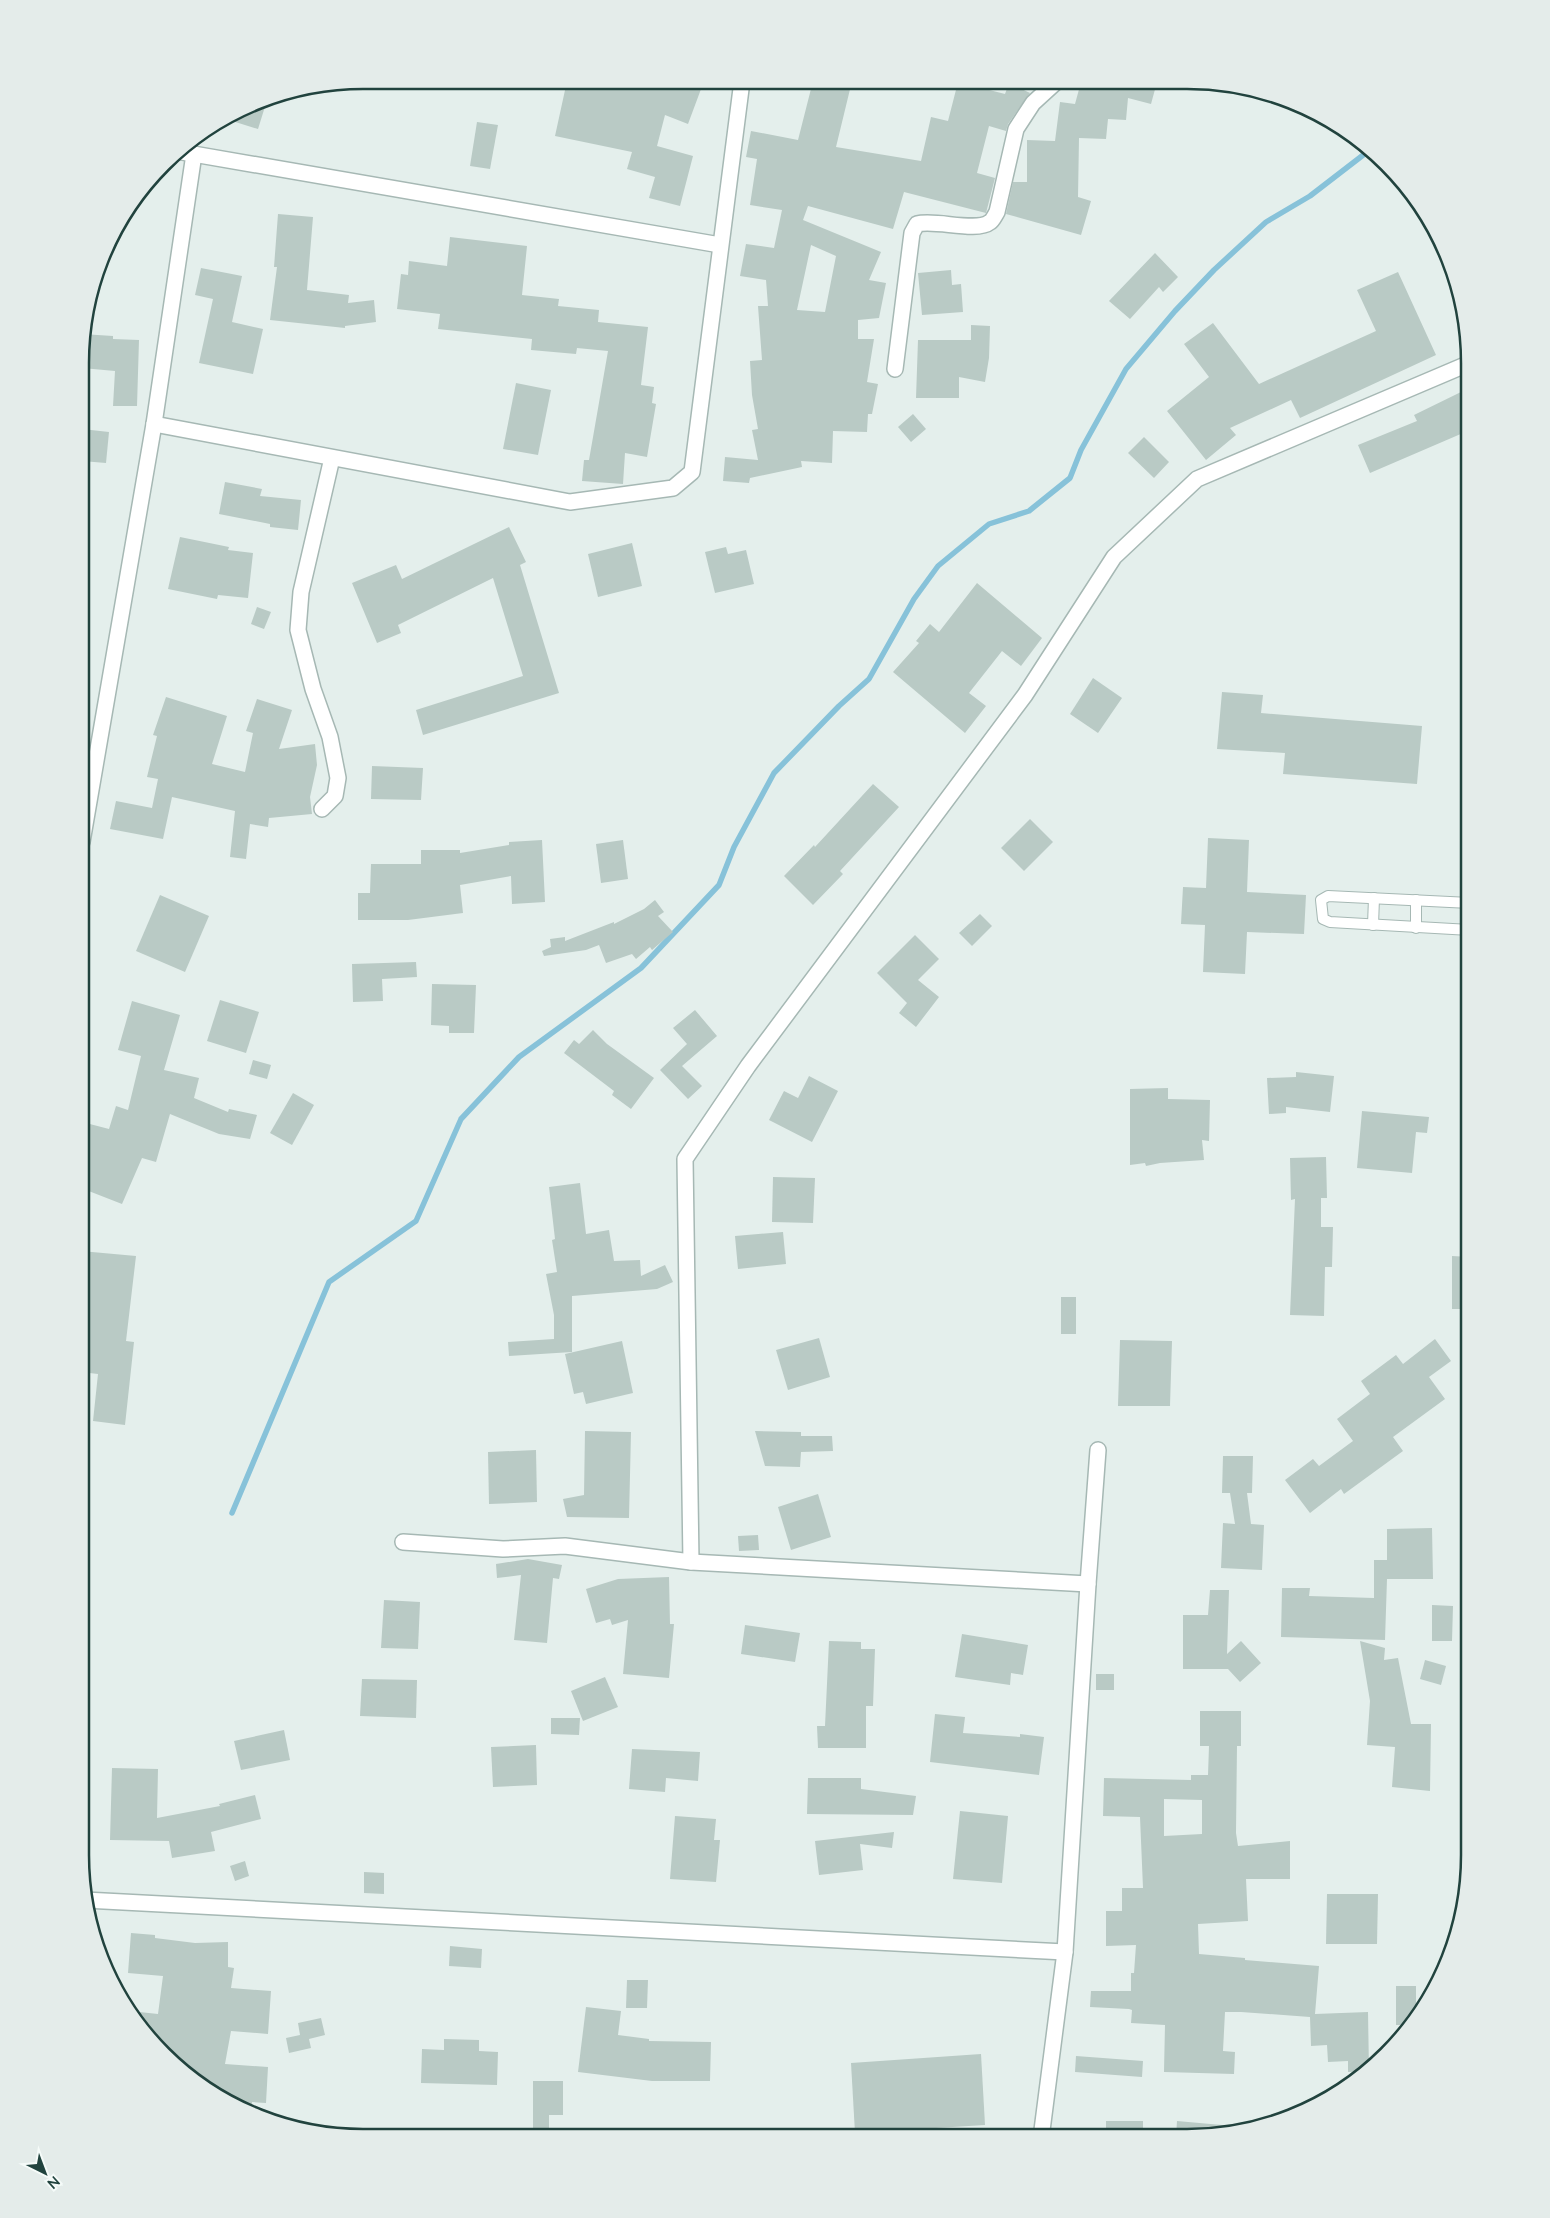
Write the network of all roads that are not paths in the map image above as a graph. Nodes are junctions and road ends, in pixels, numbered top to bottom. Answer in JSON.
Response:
{"nodes":[{"id":1,"x":741,"y":89,"type":"edge"},
{"id":2,"x":1048,"y":89,"type":"edge"},
{"id":3,"x":187,"y":153,"type":"edge"},
{"id":4,"x":194,"y":154,"type":"junction"},
{"id":5,"x":720,"y":245,"type":"junction"},
{"id":6,"x":1461,"y":367,"type":"edge"},
{"id":7,"x":896,"y":369,"type":"dead end"},
{"id":8,"x":154,"y":424,"type":"junction"},
{"id":9,"x":332,"y":458,"type":"junction"},
{"id":10,"x":89,"y":801,"type":"edge"},
{"id":11,"x":322,"y":809,"type":"dead end"},
{"id":12,"x":1374,"y":898,"type":"junction"},
{"id":13,"x":1416,"y":900,"type":"junction"},
{"id":14,"x":1461,"y":902,"type":"edge"},
{"id":15,"x":1373,"y":925,"type":"junction"},
{"id":16,"x":1416,"y":928,"type":"junction"},
{"id":17,"x":1461,"y":930,"type":"edge"},
{"id":18,"x":1098,"y":1450,"type":"dead end"},
{"id":19,"x":403,"y":1542,"type":"dead end"},
{"id":20,"x":691,"y":1562,"type":"junction"},
{"id":21,"x":1088,"y":1584,"type":"junction"},
{"id":22,"x":93,"y":1900,"type":"edge"},
{"id":23,"x":1065,"y":1952,"type":"junction"},
{"id":24,"x":1042,"y":2129,"type":"edge"}],
"edges":[{"from":1,"to":5,"type":"street"},
{"from":2,"to":7,"type":"street"},
{"from":3,"to":4,"type":"street"},
{"from":4,"to":5,"type":"street"},
{"from":4,"to":8,"type":"street"},
{"from":5,"to":9,"type":"street"},
{"from":6,"to":20,"type":"street"},
{"from":8,"to":9,"type":"street"},
{"from":8,"to":10,"type":"street"},
{"from":9,"to":11,"type":"street"},
{"from":12,"to":13,"type":"lane"},
{"from":12,"to":15,"type":"lane"},
{"from":12,"to":15,"type":"lane"},
{"from":13,"to":14,"type":"lane"},
{"from":13,"to":16,"type":"lane"},
{"from":15,"to":16,"type":"lane"},
{"from":16,"to":17,"type":"lane"},
{"from":18,"to":21,"type":"street"},
{"from":19,"to":20,"type":"street"},
{"from":20,"to":21,"type":"street"},
{"from":21,"to":23,"type":"street"},
{"from":22,"to":23,"type":"street"},
{"from":23,"to":24,"type":"street"}]}
